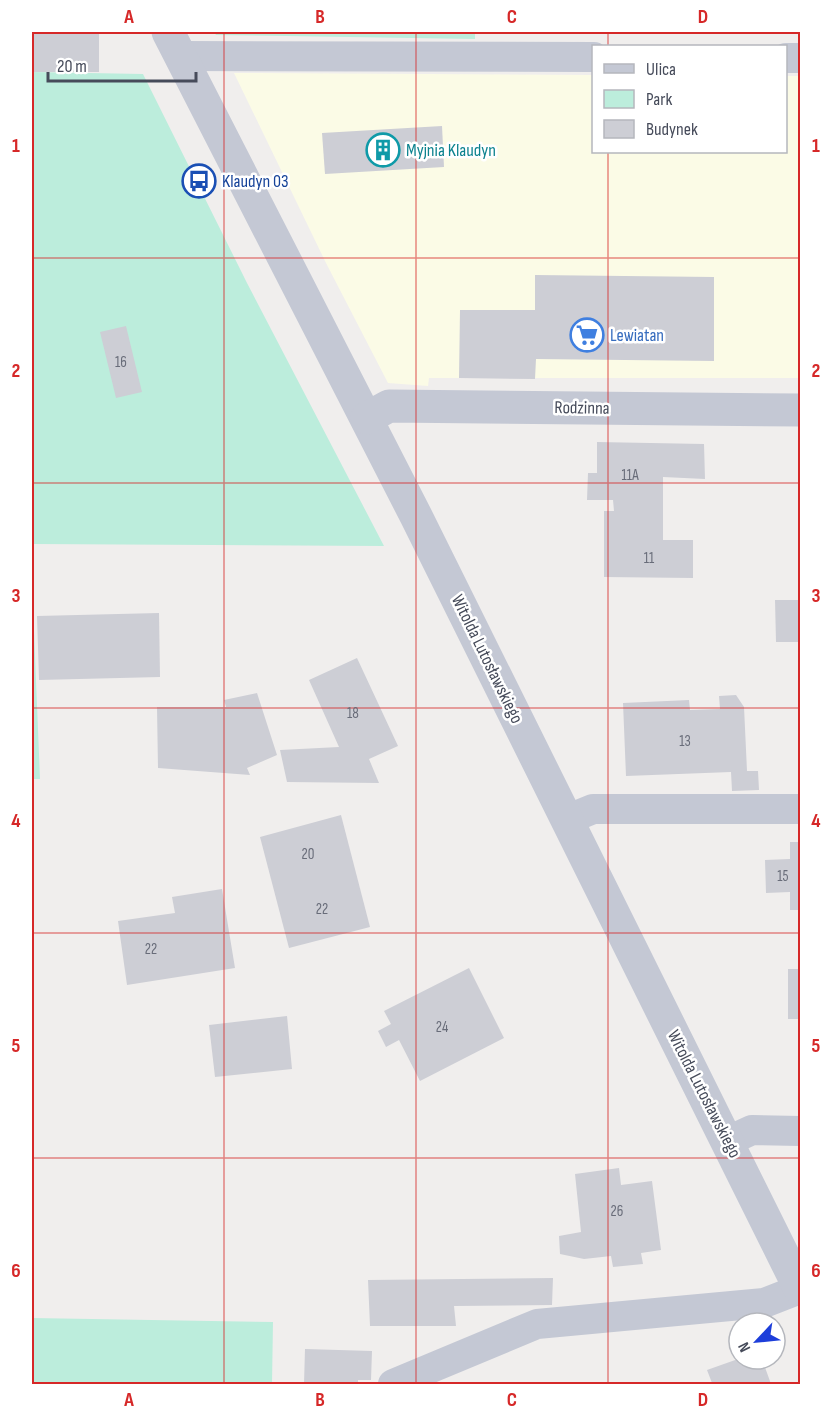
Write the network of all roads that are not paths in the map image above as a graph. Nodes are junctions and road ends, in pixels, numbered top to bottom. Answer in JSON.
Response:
{"nodes":[{"id":1,"x":175,"y":44,"type":"edge"},
{"id":2,"x":592,"y":57,"type":"edge"},
{"id":3,"x":801,"y":410,"type":"edge"},
{"id":4,"x":366,"y":418,"type":"junction"},
{"id":5,"x":801,"y":809,"type":"edge"},
{"id":6,"x":566,"y":820,"type":"junction"},
{"id":7,"x":801,"y":1131,"type":"edge"},
{"id":8,"x":728,"y":1141,"type":"junction"},
{"id":9,"x":801,"y":1289,"type":"edge"},
{"id":10,"x":393,"y":1384,"type":"edge"}],
"edges":[{"from":1,"to":2,"type":"lane"},
{"from":1,"to":4,"type":"street","name":"Witolda Lutosławskiego"},
{"from":3,"to":4,"type":"street","name":"Rodzinna"},
{"from":4,"to":6,"type":"street","name":"Witolda Lutosławskiego"},
{"from":5,"to":6,"type":"lane"},
{"from":6,"to":8,"type":"street","name":"Witolda Lutosławskiego"},
{"from":7,"to":8,"type":"lane"},
{"from":8,"to":9,"type":"street","name":"Witolda Lutosławskiego"},
{"from":9,"to":10,"type":"lane"}]}
